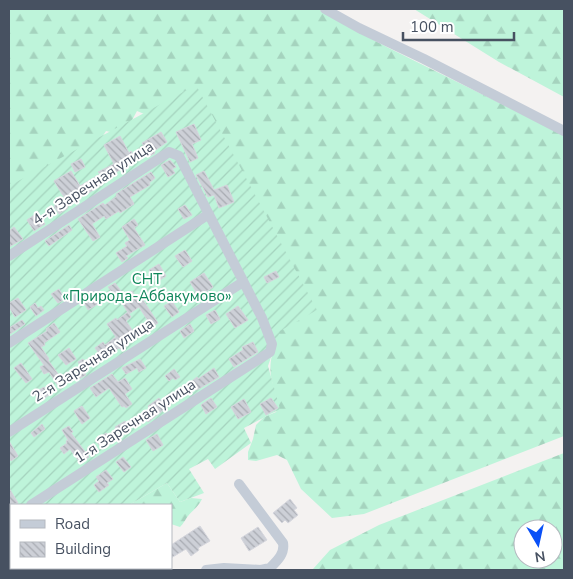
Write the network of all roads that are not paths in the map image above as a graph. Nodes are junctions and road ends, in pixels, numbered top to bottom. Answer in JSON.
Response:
{"nodes":[{"id":1,"x":325,"y":9,"type":"edge"},
{"id":2,"x":564,"y":131,"type":"edge"},
{"id":3,"x":169,"y":152,"type":"joint"},
{"id":4,"x":209,"y":214,"type":"junction"},
{"id":5,"x":9,"y":256,"type":"edge"},
{"id":6,"x":244,"y":282,"type":"junction"},
{"id":7,"x":9,"y":343,"type":"edge"},
{"id":8,"x":9,"y":432,"type":"edge"},
{"id":9,"x":239,"y":484,"type":"dead end"},
{"id":10,"x":33,"y":504,"type":"edge"},
{"id":11,"x":271,"y":569,"type":"edge"},
{"id":12,"x":206,"y":570,"type":"edge"}],
"edges":[{"from":1,"to":2,"type":"street"},
{"from":3,"to":4,"type":"street","name":"1-я Заречная улица"},
{"from":3,"to":5,"type":"street","name":"4-я Заречная улица"},
{"from":4,"to":6,"type":"street","name":"1-я Заречная улица"},
{"from":4,"to":7,"type":"street"},
{"from":6,"to":8,"type":"street","name":"2-я Заречная улица"},
{"from":6,"to":10,"type":"street","name":"1-я Заречная улица"},
{"from":9,"to":11,"type":"street"},
{"from":11,"to":12,"type":"street"}]}
